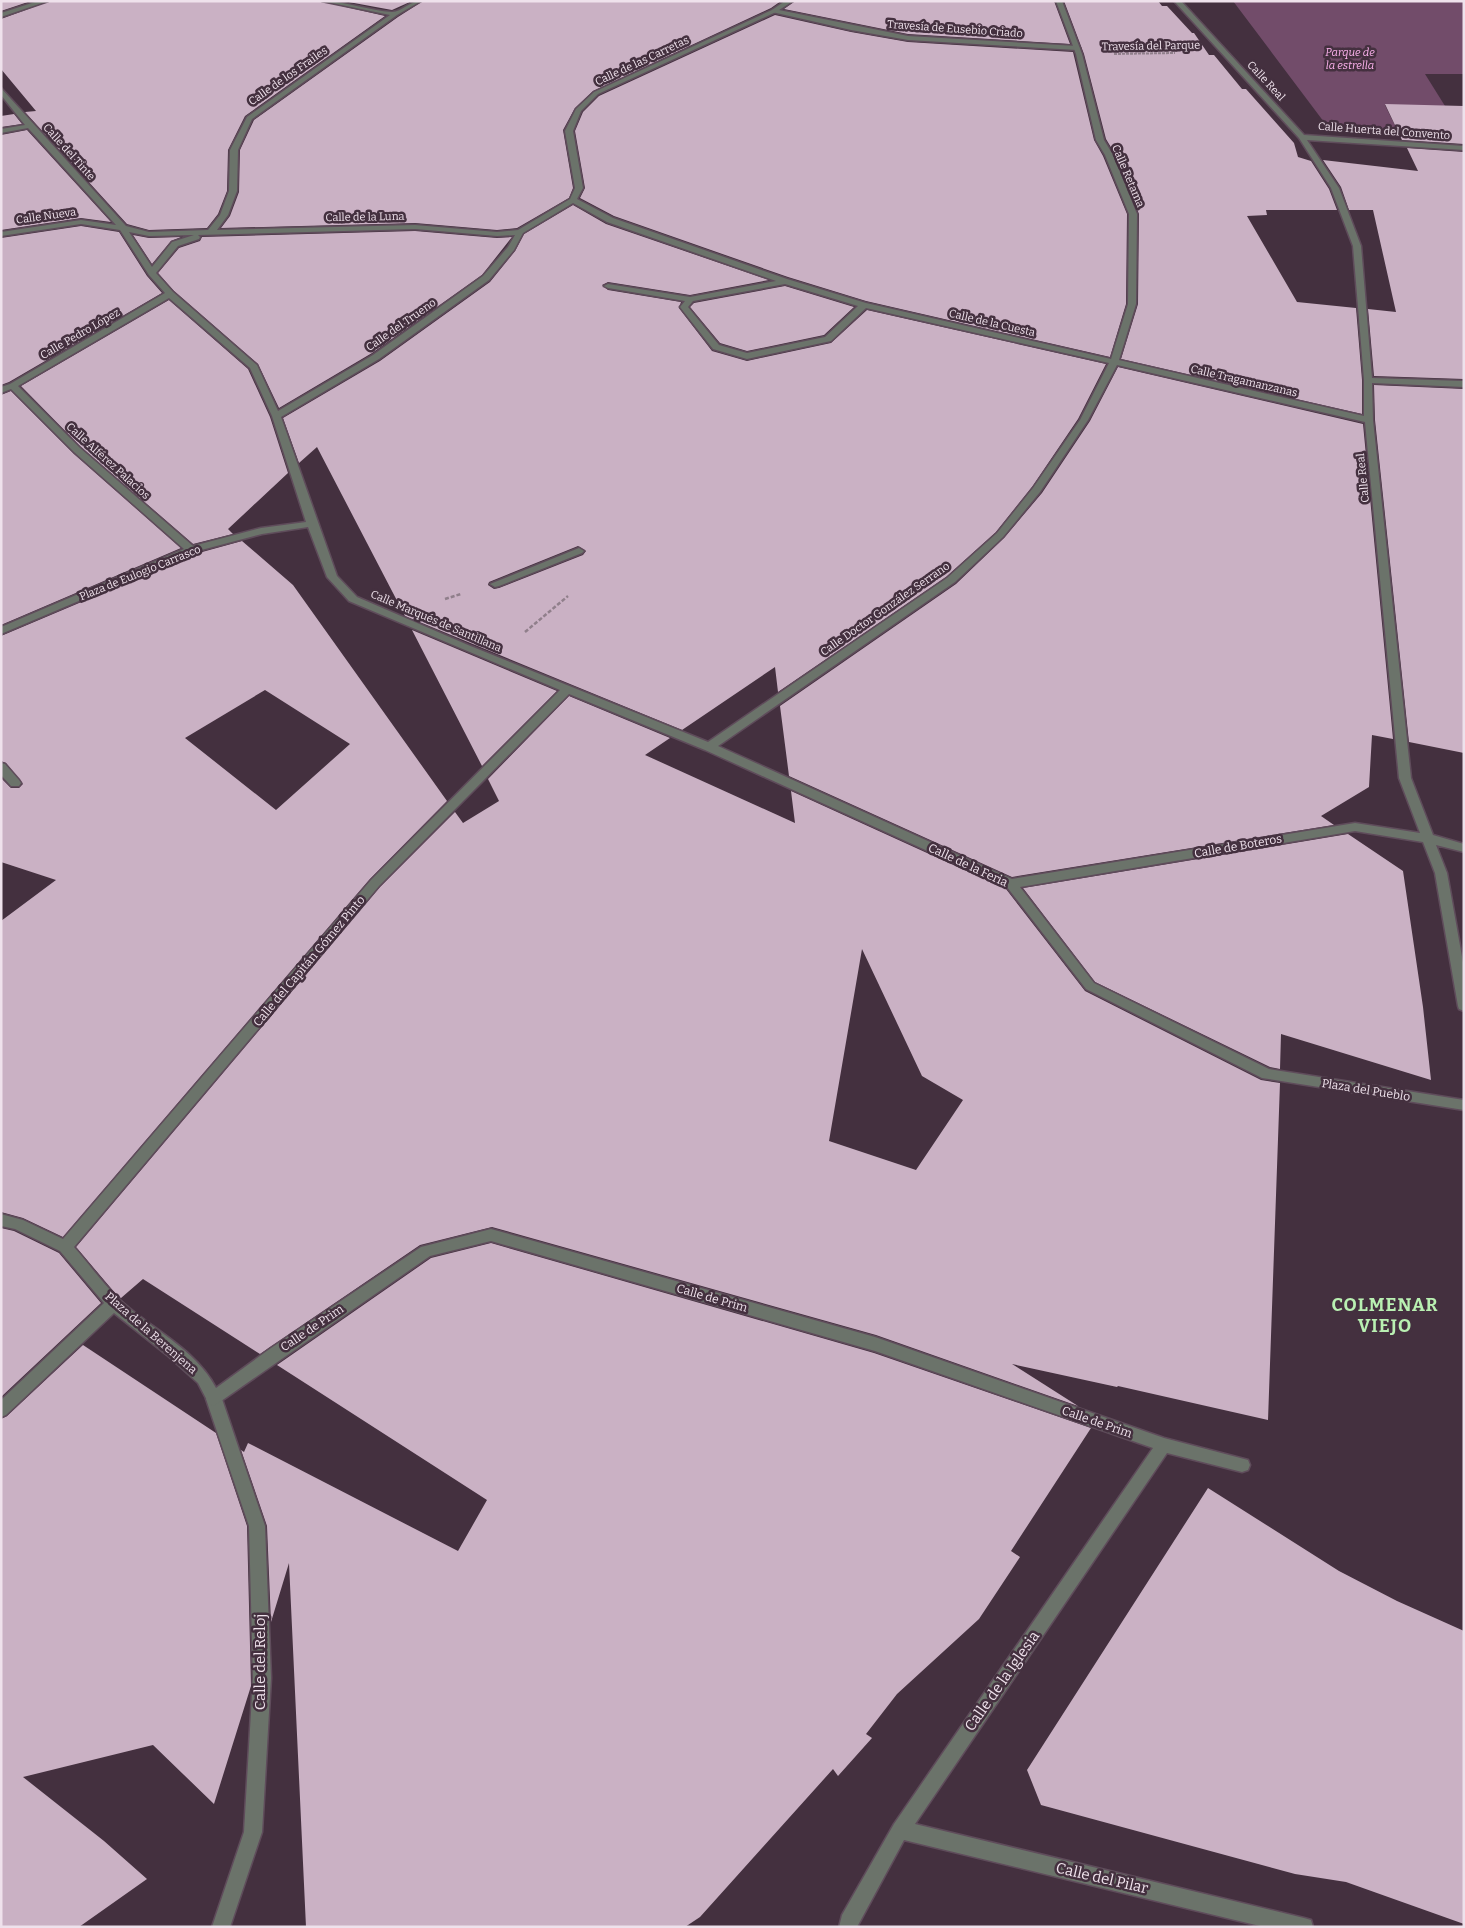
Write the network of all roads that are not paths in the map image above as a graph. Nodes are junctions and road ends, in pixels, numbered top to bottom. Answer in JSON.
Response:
{"nodes":[{"id":1,"x":45,"y":1,"type":"edge"},
{"id":2,"x":325,"y":1,"type":"edge"},
{"id":3,"x":418,"y":1,"type":"edge"},
{"id":4,"x":790,"y":1,"type":"edge"},
{"id":5,"x":1059,"y":1,"type":"edge"},
{"id":6,"x":1177,"y":1,"type":"edge"},
{"id":7,"x":774,"y":11,"type":"junction"},
{"id":8,"x":395,"y":14,"type":"junction"},
{"id":9,"x":1,"y":15,"type":"edge"},
{"id":10,"x":1078,"y":51,"type":"junction"},
{"id":11,"x":1,"y":90,"type":"edge"},
{"id":12,"x":30,"y":126,"type":"junction"},
{"id":13,"x":1,"y":131,"type":"edge"},
{"id":14,"x":1302,"y":137,"type":"junction"},
{"id":15,"x":1464,"y":148,"type":"edge"},
{"id":16,"x":573,"y":200,"type":"junction"},
{"id":17,"x":123,"y":228,"type":"junction"},
{"id":18,"x":210,"y":232,"type":"junction"},
{"id":19,"x":520,"y":232,"type":"junction"},
{"id":20,"x":1,"y":234,"type":"edge"},
{"id":21,"x":152,"y":273,"type":"junction"},
{"id":22,"x":784,"y":281,"type":"junction"},
{"id":23,"x":608,"y":286,"type":"dead end"},
{"id":24,"x":170,"y":294,"type":"junction"},
{"id":25,"x":690,"y":299,"type":"junction"},
{"id":26,"x":864,"y":305,"type":"junction"},
{"id":27,"x":1114,"y":363,"type":"junction"},
{"id":28,"x":1368,"y":380,"type":"junction"},
{"id":29,"x":1464,"y":384,"type":"edge"},
{"id":30,"x":13,"y":386,"type":"junction"},
{"id":31,"x":1,"y":390,"type":"edge"},
{"id":32,"x":276,"y":416,"type":"junction"},
{"id":33,"x":1368,"y":420,"type":"junction"},
{"id":34,"x":312,"y":524,"type":"junction"},
{"id":35,"x":191,"y":550,"type":"junction"},
{"id":36,"x":579,"y":551,"type":"road end"},
{"id":37,"x":495,"y":584,"type":"dead end"},
{"id":38,"x":1,"y":631,"type":"edge"},
{"id":39,"x":568,"y":689,"type":"junction"},
{"id":40,"x":709,"y":747,"type":"junction"},
{"id":41,"x":1,"y":767,"type":"edge"},
{"id":42,"x":15,"y":783,"type":"dead end"},
{"id":43,"x":1427,"y":838,"type":"junction"},
{"id":44,"x":1464,"y":848,"type":"edge"},
{"id":45,"x":1011,"y":884,"type":"junction"},
{"id":46,"x":1464,"y":1006,"type":"edge"},
{"id":47,"x":1267,"y":1074,"type":"joint"},
{"id":48,"x":1464,"y":1105,"type":"edge"},
{"id":49,"x":1,"y":1220,"type":"edge"},
{"id":50,"x":65,"y":1247,"type":"junction"},
{"id":51,"x":114,"y":1304,"type":"junction"},
{"id":52,"x":214,"y":1399,"type":"junction"},
{"id":53,"x":1,"y":1410,"type":"edge"},
{"id":54,"x":1164,"y":1446,"type":"junction"},
{"id":55,"x":1242,"y":1465,"type":"dead end"},
{"id":56,"x":900,"y":1830,"type":"junction"},
{"id":57,"x":846,"y":1925,"type":"edge"},
{"id":58,"x":221,"y":1927,"type":"edge"},
{"id":59,"x":1304,"y":1927,"type":"edge"}],
"edges":[{"from":1,"to":9,"type":"street"},
{"from":2,"to":8,"type":"street"},
{"from":3,"to":8,"type":"street","name":"Calle de los Frailes"},
{"from":4,"to":7,"type":"street","name":"Calle de las Carretas"},
{"from":5,"to":10,"type":"street","name":"Calle Retama"},
{"from":6,"to":14,"type":"street","name":"Calle Real"},
{"from":7,"to":10,"type":"street","name":"Travesía de Eusebio Criado"},
{"from":7,"to":16,"type":"street","name":"Calle de las Carretas"},
{"from":8,"to":18,"type":"street","name":"Calle de los Frailes"},
{"from":10,"to":27,"type":"street","name":"Calle Retama"},
{"from":11,"to":12,"type":"street","name":"Calle del Tinte"},
{"from":12,"to":13,"type":"street"},
{"from":12,"to":17,"type":"street","name":"Calle del Tinte"},
{"from":14,"to":15,"type":"street","name":"Calle Huerta del Convento"},
{"from":14,"to":28,"type":"street","name":"Calle Real"},
{"from":16,"to":19,"type":"street"},
{"from":16,"to":22,"type":"street","name":"Calle de la Cuesta"},
{"from":17,"to":18,"type":"street","name":"Calle Nueva"},
{"from":17,"to":20,"type":"street","name":"Calle Nueva"},
{"from":17,"to":21,"type":"street","name":"Calle del Tinte"},
{"from":18,"to":19,"type":"street","name":"Calle de la Luna"},
{"from":18,"to":21,"type":"street"},
{"from":19,"to":32,"type":"street","name":"Calle del Trueno"},
{"from":21,"to":24,"type":"street","name":"Calle Marqués de Santillana"},
{"from":22,"to":25,"type":"street","name":"Calle de la Cuesta"},
{"from":22,"to":26,"type":"street","name":"Calle de la Cuesta"},
{"from":23,"to":25,"type":"street","name":"Calle de la Cuesta"},
{"from":24,"to":30,"type":"street","name":"Calle Pedro López"},
{"from":24,"to":32,"type":"street","name":"Calle Marqués de Santillana"},
{"from":25,"to":26,"type":"street"},
{"from":26,"to":27,"type":"street","name":"Calle de la Cuesta"},
{"from":27,"to":33,"type":"street","name":"Calle Tragamanzanas"},
{"from":27,"to":40,"type":"street","name":"Calle Doctor González Serrano"},
{"from":28,"to":29,"type":"street"},
{"from":28,"to":33,"type":"street","name":"Calle Real"},
{"from":30,"to":31,"type":"street","name":"Calle Pedro López"},
{"from":30,"to":35,"type":"street","name":"Calle Alférez Palacios"},
{"from":32,"to":34,"type":"street","name":"Calle Marqués de Santillana"},
{"from":33,"to":43,"type":"street","name":"Calle Real"},
{"from":34,"to":35,"type":"street","name":"Plaza de Eulogio Carrasco"},
{"from":34,"to":39,"type":"street","name":"Calle Marqués de Santillana"},
{"from":35,"to":38,"type":"street","name":"Plaza de Eulogio Carrasco"},
{"from":36,"to":37,"type":"street"},
{"from":39,"to":40,"type":"street","name":"Calle Marqués de Santillana"},
{"from":39,"to":50,"type":"street","name":"Calle del Capitán Gómez Pinto"},
{"from":40,"to":45,"type":"street","name":"Calle de la Feria"},
{"from":41,"to":42,"type":"street"},
{"from":43,"to":44,"type":"street","name":"Calle de Boteros"},
{"from":43,"to":45,"type":"street","name":"Calle de Boteros"},
{"from":43,"to":46,"type":"street","name":"Calle Real"},
{"from":45,"to":47,"type":"street","name":"Calle de la Feria"},
{"from":47,"to":48,"type":"street","name":"Plaza del Pueblo"},
{"from":49,"to":50,"type":"street"},
{"from":50,"to":51,"type":"street","name":"Plaza de la Berenjena"},
{"from":51,"to":52,"type":"street","name":"Plaza de la Berenjena"},
{"from":51,"to":53,"type":"street"},
{"from":52,"to":54,"type":"street","name":"Calle de Prim"},
{"from":52,"to":58,"type":"street","name":"Calle del Reloj"},
{"from":54,"to":55,"type":"street","name":"Calle de Prim"},
{"from":54,"to":56,"type":"street","name":"Calle de la Iglesia"},
{"from":56,"to":57,"type":"street","name":"Calle de la Iglesia"},
{"from":56,"to":59,"type":"street","name":"Calle del Pilar"}]}
